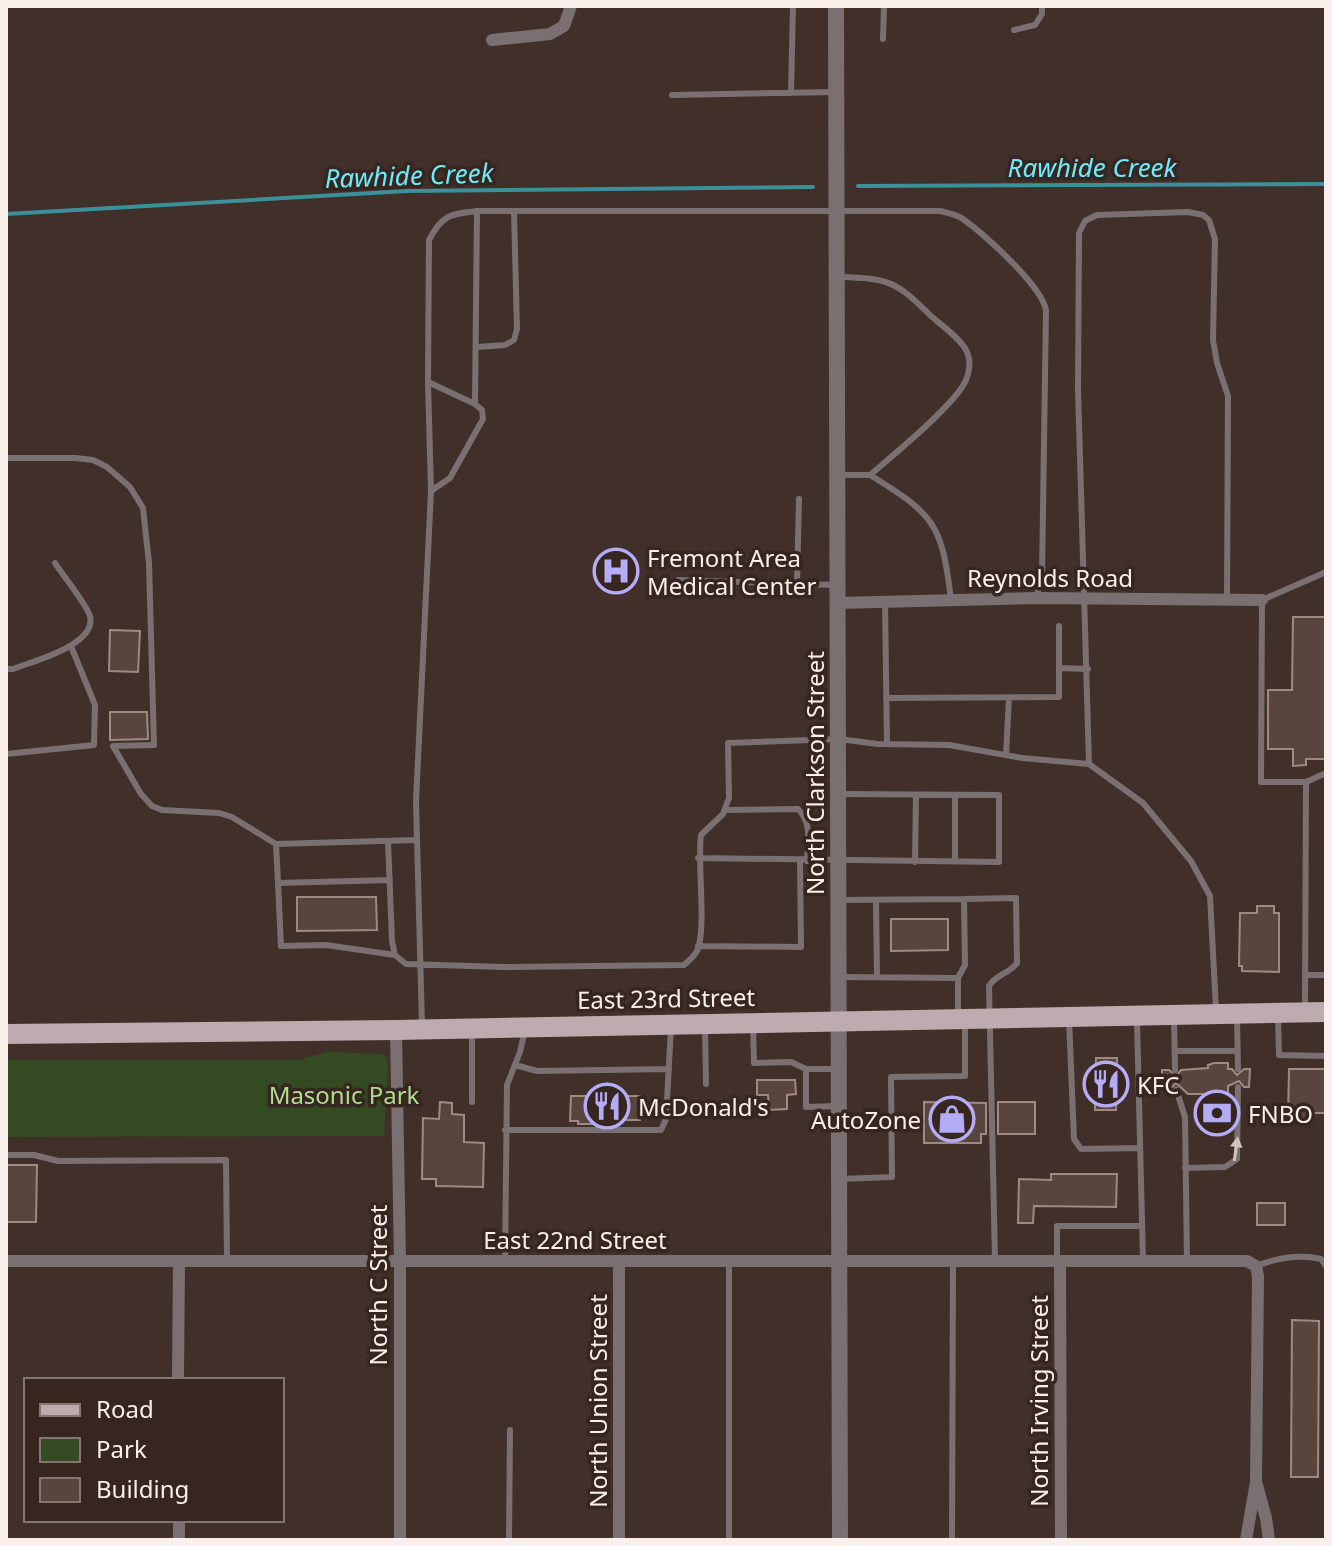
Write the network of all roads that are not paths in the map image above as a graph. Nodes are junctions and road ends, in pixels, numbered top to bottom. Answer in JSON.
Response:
{"nodes":[{"id":1,"x":571,"y":6,"type":"edge"},
{"id":2,"x":793,"y":6,"type":"edge"},
{"id":3,"x":836,"y":6,"type":"edge"},
{"id":4,"x":884,"y":6,"type":"edge"},
{"id":5,"x":1042,"y":6,"type":"edge"},
{"id":6,"x":1014,"y":30,"type":"dead end"},
{"id":7,"x":883,"y":39,"type":"dead end"},
{"id":8,"x":492,"y":40,"type":"dead end"},
{"id":9,"x":836,"y":92,"type":"junction"},
{"id":10,"x":791,"y":93,"type":"junction"},
{"id":11,"x":672,"y":95,"type":"dead end"},
{"id":12,"x":477,"y":211,"type":"junction"},
{"id":13,"x":514,"y":211,"type":"junction"},
{"id":14,"x":837,"y":211,"type":"junction"},
{"id":15,"x":837,"y":276,"type":"junction"},
{"id":16,"x":477,"y":347,"type":"junction"},
{"id":17,"x":428,"y":382,"type":"junction"},
{"id":18,"x":475,"y":404,"type":"junction"},
{"id":19,"x":6,"y":458,"type":"edge"},
{"id":20,"x":837,"y":475,"type":"junction"},
{"id":21,"x":870,"y":475,"type":"junction"},
{"id":22,"x":431,"y":491,"type":"junction"},
{"id":23,"x":799,"y":499,"type":"dead end"},
{"id":24,"x":55,"y":563,"type":"dead end"},
{"id":25,"x":1326,"y":572,"type":"edge"},
{"id":26,"x":678,"y":580,"type":"dead end"},
{"id":27,"x":797,"y":584,"type":"junction"},
{"id":28,"x":838,"y":585,"type":"junction"},
{"id":29,"x":1036,"y":598,"type":"junction"},
{"id":30,"x":1083,"y":598,"type":"junction"},
{"id":31,"x":1227,"y":599,"type":"junction"},
{"id":32,"x":951,"y":600,"type":"junction"},
{"id":33,"x":1262,"y":600,"type":"junction"},
{"id":34,"x":885,"y":602,"type":"junction"},
{"id":35,"x":838,"y":603,"type":"junction"},
{"id":36,"x":1059,"y":626,"type":"dead end"},
{"id":37,"x":71,"y":646,"type":"junction"},
{"id":38,"x":1059,"y":668,"type":"junction"},
{"id":39,"x":6,"y":669,"type":"edge"},
{"id":40,"x":1088,"y":669,"type":"junction"},
{"id":41,"x":886,"y":698,"type":"junction"},
{"id":42,"x":1009,"y":698,"type":"junction"},
{"id":43,"x":839,"y":739,"type":"junction"},
{"id":44,"x":887,"y":744,"type":"junction"},
{"id":45,"x":94,"y":745,"type":"junction"},
{"id":46,"x":113,"y":746,"type":"junction"},
{"id":47,"x":6,"y":754,"type":"edge"},
{"id":48,"x":1006,"y":755,"type":"junction"},
{"id":49,"x":1089,"y":764,"type":"junction"},
{"id":50,"x":1326,"y":773,"type":"edge"},
{"id":51,"x":1306,"y":782,"type":"junction"},
{"id":52,"x":838,"y":794,"type":"junction"},
{"id":53,"x":916,"y":795,"type":"junction"},
{"id":54,"x":955,"y":795,"type":"junction"},
{"id":55,"x":725,"y":810,"type":"junction"},
{"id":56,"x":416,"y":840,"type":"junction"},
{"id":57,"x":388,"y":841,"type":"junction"},
{"id":58,"x":276,"y":844,"type":"junction"},
{"id":59,"x":698,"y":858,"type":"junction"},
{"id":60,"x":804,"y":861,"type":"junction"},
{"id":61,"x":955,"y":861,"type":"junction"},
{"id":62,"x":838,"y":862,"type":"junction"},
{"id":63,"x":915,"y":862,"type":"junction"},
{"id":64,"x":390,"y":880,"type":"junction"},
{"id":65,"x":278,"y":883,"type":"junction"},
{"id":66,"x":964,"y":899,"type":"junction"},
{"id":67,"x":839,"y":900,"type":"junction"},
{"id":68,"x":876,"y":900,"type":"junction"},
{"id":69,"x":698,"y":946,"type":"junction"},
{"id":70,"x":395,"y":955,"type":"junction"},
{"id":71,"x":422,"y":965,"type":"junction"},
{"id":72,"x":1306,"y":975,"type":"junction"},
{"id":73,"x":1326,"y":975,"type":"edge"},
{"id":74,"x":839,"y":977,"type":"junction"},
{"id":75,"x":877,"y":977,"type":"junction"},
{"id":76,"x":958,"y":978,"type":"junction"},
{"id":77,"x":1278,"y":1012,"type":"junction"},
{"id":78,"x":1316,"y":1012,"type":"edge"},
{"id":79,"x":1226,"y":1013,"type":"junction"},
{"id":80,"x":1137,"y":1014,"type":"junction"},
{"id":81,"x":1174,"y":1014,"type":"junction"},
{"id":82,"x":1069,"y":1016,"type":"junction"},
{"id":83,"x":991,"y":1017,"type":"junction"},
{"id":84,"x":962,"y":1018,"type":"junction"},
{"id":85,"x":839,"y":1021,"type":"junction"},
{"id":86,"x":752,"y":1022,"type":"junction"},
{"id":87,"x":705,"y":1023,"type":"junction"},
{"id":88,"x":671,"y":1024,"type":"junction"},
{"id":89,"x":526,"y":1026,"type":"junction"},
{"id":90,"x":472,"y":1028,"type":"junction"},
{"id":91,"x":422,"y":1029,"type":"junction"},
{"id":92,"x":396,"y":1030,"type":"junction"},
{"id":93,"x":6,"y":1034,"type":"edge"},
{"id":94,"x":1175,"y":1051,"type":"junction"},
{"id":95,"x":1237,"y":1051,"type":"junction"},
{"id":96,"x":1326,"y":1056,"type":"edge"},
{"id":97,"x":515,"y":1065,"type":"junction"},
{"id":98,"x":669,"y":1069,"type":"junction"},
{"id":99,"x":806,"y":1069,"type":"junction"},
{"id":100,"x":840,"y":1069,"type":"junction"},
{"id":101,"x":1238,"y":1069,"type":"dead end"},
{"id":102,"x":1175,"y":1070,"type":"dead end"},
{"id":103,"x":706,"y":1084,"type":"dead end"},
{"id":104,"x":1238,"y":1087,"type":"dead end"},
{"id":105,"x":1176,"y":1089,"type":"dead end"},
{"id":106,"x":472,"y":1102,"type":"dead end"},
{"id":107,"x":840,"y":1106,"type":"junction"},
{"id":108,"x":505,"y":1130,"type":"junction"},
{"id":109,"x":1140,"y":1148,"type":"junction"},
{"id":110,"x":6,"y":1155,"type":"edge"},
{"id":111,"x":1185,"y":1168,"type":"junction"},
{"id":112,"x":841,"y":1179,"type":"junction"},
{"id":113,"x":1142,"y":1226,"type":"junction"},
{"id":114,"x":841,"y":1259,"type":"junction"},
{"id":115,"x":953,"y":1260,"type":"junction"},
{"id":116,"x":995,"y":1260,"type":"junction"},
{"id":117,"x":6,"y":1261,"type":"edge"},
{"id":118,"x":179,"y":1261,"type":"junction"},
{"id":119,"x":227,"y":1261,"type":"junction"},
{"id":120,"x":505,"y":1261,"type":"junction"},
{"id":121,"x":619,"y":1261,"type":"junction"},
{"id":122,"x":729,"y":1261,"type":"junction"},
{"id":123,"x":1058,"y":1261,"type":"junction"},
{"id":124,"x":1143,"y":1261,"type":"junction"},
{"id":125,"x":1187,"y":1261,"type":"junction"},
{"id":126,"x":400,"y":1262,"type":"junction"},
{"id":127,"x":1256,"y":1266,"type":"junction"},
{"id":128,"x":1326,"y":1266,"type":"edge"},
{"id":129,"x":178,"y":1378,"type":"edge"},
{"id":130,"x":510,"y":1430,"type":"dead end"},
{"id":131,"x":1256,"y":1482,"type":"junction"},
{"id":132,"x":400,"y":1540,"type":"edge"},
{"id":133,"x":509,"y":1540,"type":"edge"},
{"id":134,"x":619,"y":1540,"type":"edge"},
{"id":135,"x":729,"y":1540,"type":"edge"},
{"id":136,"x":840,"y":1540,"type":"edge"},
{"id":137,"x":952,"y":1540,"type":"edge"},
{"id":138,"x":1061,"y":1540,"type":"edge"},
{"id":139,"x":1246,"y":1540,"type":"edge"},
{"id":140,"x":1269,"y":1540,"type":"edge"}],
"edges":[{"from":1,"to":8,"type":"street"},
{"from":2,"to":10,"type":"lane"},
{"from":3,"to":9,"type":"street","name":"North Clarkson Street"},
{"from":4,"to":7,"type":"lane"},
{"from":5,"to":6,"type":"lane"},
{"from":9,"to":10,"type":"lane"},
{"from":9,"to":14,"type":"street","name":"North Clarkson Street"},
{"from":10,"to":11,"type":"lane"},
{"from":12,"to":13,"type":"lane"},
{"from":12,"to":16,"type":"lane"},
{"from":12,"to":17,"type":"lane"},
{"from":13,"to":14,"type":"lane"},
{"from":13,"to":16,"type":"lane"},
{"from":14,"to":15,"type":"street","name":"North Clarkson Street"},
{"from":14,"to":29,"type":"lane"},
{"from":15,"to":20,"type":"street","name":"North Clarkson Street"},
{"from":15,"to":21,"type":"lane"},
{"from":16,"to":18,"type":"lane"},
{"from":17,"to":18,"type":"lane"},
{"from":17,"to":22,"type":"lane"},
{"from":18,"to":22,"type":"lane"},
{"from":19,"to":46,"type":"lane"},
{"from":20,"to":21,"type":"lane"},
{"from":20,"to":28,"type":"street","name":"North Clarkson Street"},
{"from":21,"to":32,"type":"lane"},
{"from":22,"to":56,"type":"lane"},
{"from":23,"to":27,"type":"lane"},
{"from":24,"to":37,"type":"lane"},
{"from":25,"to":33,"type":"lane"},
{"from":26,"to":27,"type":"lane"},
{"from":27,"to":28,"type":"lane"},
{"from":28,"to":35,"type":"street","name":"North Clarkson Street"},
{"from":29,"to":30,"type":"street","name":"Reynolds Road"},
{"from":29,"to":32,"type":"street","name":"Reynolds Road"},
{"from":30,"to":31,"type":"street","name":"Reynolds Road"},
{"from":30,"to":31,"type":"lane"},
{"from":30,"to":40,"type":"lane"},
{"from":31,"to":33,"type":"street","name":"Reynolds Road"},
{"from":32,"to":34,"type":"street","name":"Reynolds Road"},
{"from":33,"to":51,"type":"lane"},
{"from":34,"to":35,"type":"street","name":"Reynolds Road"},
{"from":34,"to":41,"type":"lane"},
{"from":35,"to":43,"type":"street","name":"North Clarkson Street"},
{"from":36,"to":38,"type":"lane"},
{"from":37,"to":39,"type":"lane"},
{"from":37,"to":45,"type":"lane"},
{"from":38,"to":40,"type":"lane"},
{"from":38,"to":42,"type":"lane"},
{"from":40,"to":49,"type":"lane"},
{"from":41,"to":42,"type":"lane"},
{"from":41,"to":44,"type":"lane"},
{"from":42,"to":48,"type":"lane"},
{"from":43,"to":44,"type":"lane"},
{"from":43,"to":52,"type":"street","name":"North Clarkson Street"},
{"from":43,"to":55,"type":"lane"},
{"from":44,"to":48,"type":"lane"},
{"from":45,"to":46,"type":"lane"},
{"from":45,"to":47,"type":"lane"},
{"from":46,"to":58,"type":"lane"},
{"from":48,"to":49,"type":"lane"},
{"from":49,"to":79,"type":"lane"},
{"from":50,"to":51,"type":"lane"},
{"from":51,"to":72,"type":"lane"},
{"from":52,"to":53,"type":"lane"},
{"from":52,"to":62,"type":"street","name":"North Clarkson Street"},
{"from":53,"to":54,"type":"lane"},
{"from":53,"to":63,"type":"lane"},
{"from":54,"to":61,"type":"lane"},
{"from":54,"to":61,"type":"lane"},
{"from":55,"to":59,"type":"lane"},
{"from":55,"to":60,"type":"lane"},
{"from":56,"to":57,"type":"lane"},
{"from":56,"to":71,"type":"lane"},
{"from":57,"to":58,"type":"lane"},
{"from":57,"to":64,"type":"lane"},
{"from":58,"to":65,"type":"lane"},
{"from":59,"to":60,"type":"lane"},
{"from":59,"to":69,"type":"lane"},
{"from":60,"to":62,"type":"lane"},
{"from":60,"to":69,"type":"lane"},
{"from":61,"to":63,"type":"lane"},
{"from":62,"to":63,"type":"lane"},
{"from":62,"to":67,"type":"street","name":"North Clarkson Street"},
{"from":64,"to":65,"type":"lane"},
{"from":64,"to":70,"type":"lane"},
{"from":65,"to":70,"type":"lane"},
{"from":66,"to":68,"type":"lane"},
{"from":66,"to":76,"type":"lane"},
{"from":66,"to":83,"type":"lane"},
{"from":67,"to":68,"type":"lane"},
{"from":67,"to":74,"type":"street","name":"North Clarkson Street"},
{"from":68,"to":75,"type":"lane"},
{"from":69,"to":71,"type":"lane"},
{"from":70,"to":71,"type":"lane"},
{"from":71,"to":91,"type":"lane"},
{"from":72,"to":73,"type":"lane"},
{"from":72,"to":78,"type":"lane"},
{"from":74,"to":75,"type":"lane"},
{"from":74,"to":85,"type":"street","name":"North Clarkson Street"},
{"from":75,"to":76,"type":"lane"},
{"from":76,"to":84,"type":"lane"},
{"from":77,"to":78,"type":"main road","name":"East 23rd Street"},
{"from":77,"to":79,"type":"main road","name":"East 23rd Street"},
{"from":77,"to":96,"type":"lane"},
{"from":79,"to":81,"type":"main road","name":"East 23rd Street"},
{"from":79,"to":95,"type":"lane"},
{"from":80,"to":81,"type":"main road","name":"East 23rd Street"},
{"from":80,"to":82,"type":"main road","name":"East 23rd Street"},
{"from":80,"to":109,"type":"lane"},
{"from":81,"to":94,"type":"lane"},
{"from":82,"to":83,"type":"main road","name":"East 23rd Street"},
{"from":82,"to":109,"type":"lane"},
{"from":83,"to":84,"type":"main road","name":"East 23rd Street"},
{"from":83,"to":116,"type":"lane"},
{"from":84,"to":85,"type":"main road","name":"East 23rd Street"},
{"from":84,"to":112,"type":"lane"},
{"from":85,"to":86,"type":"main road","name":"East 23rd Street"},
{"from":85,"to":100,"type":"street","name":"North Clarkson Street"},
{"from":86,"to":87,"type":"main road","name":"East 23rd Street"},
{"from":86,"to":99,"type":"lane"},
{"from":87,"to":88,"type":"main road","name":"East 23rd Street"},
{"from":87,"to":103,"type":"lane"},
{"from":88,"to":89,"type":"main road","name":"East 23rd Street"},
{"from":88,"to":98,"type":"lane"},
{"from":89,"to":90,"type":"main road","name":"East 23rd Street"},
{"from":89,"to":97,"type":"lane"},
{"from":90,"to":91,"type":"main road","name":"East 23rd Street"},
{"from":90,"to":106,"type":"lane"},
{"from":91,"to":92,"type":"main road","name":"East 23rd Street"},
{"from":92,"to":93,"type":"main road","name":"East 23rd Street"},
{"from":92,"to":126,"type":"street","name":"North C Street"},
{"from":94,"to":95,"type":"lane"},
{"from":94,"to":102,"type":"lane"},
{"from":95,"to":101,"type":"lane"},
{"from":97,"to":98,"type":"lane"},
{"from":97,"to":108,"type":"lane"},
{"from":98,"to":108,"type":"lane"},
{"from":99,"to":100,"type":"lane"},
{"from":99,"to":107,"type":"lane"},
{"from":100,"to":107,"type":"street","name":"North Clarkson Street"},
{"from":111,"to":104,"type":"lane","one_way":true},
{"from":105,"to":111,"type":"lane"},
{"from":107,"to":112,"type":"street","name":"North Clarkson Street"},
{"from":108,"to":120,"type":"lane"},
{"from":109,"to":113,"type":"lane"},
{"from":110,"to":119,"type":"lane"},
{"from":111,"to":125,"type":"lane"},
{"from":112,"to":114,"type":"street","name":"North Clarkson Street"},
{"from":113,"to":123,"type":"lane"},
{"from":113,"to":124,"type":"lane"},
{"from":114,"to":115,"type":"street","name":"East 22nd Street"},
{"from":114,"to":122,"type":"street","name":"East 22nd Street"},
{"from":114,"to":136,"type":"street","name":"North Clarkson Street"},
{"from":115,"to":116,"type":"street","name":"East 22nd Street"},
{"from":115,"to":137,"type":"lane"},
{"from":116,"to":123,"type":"street","name":"East 22nd Street"},
{"from":117,"to":118,"type":"street","name":"East 22nd Street"},
{"from":118,"to":119,"type":"street","name":"East 22nd Street"},
{"from":118,"to":129,"type":"street"},
{"from":119,"to":126,"type":"street","name":"East 22nd Street"},
{"from":120,"to":121,"type":"street","name":"East 22nd Street"},
{"from":120,"to":126,"type":"street","name":"East 22nd Street"},
{"from":121,"to":122,"type":"street","name":"East 22nd Street"},
{"from":121,"to":134,"type":"street","name":"North Union Street"},
{"from":122,"to":135,"type":"lane"},
{"from":123,"to":124,"type":"street","name":"East 22nd Street"},
{"from":123,"to":138,"type":"street","name":"North Irving Street"},
{"from":124,"to":125,"type":"street","name":"East 22nd Street"},
{"from":125,"to":127,"type":"street","name":"East 22nd Street"},
{"from":126,"to":132,"type":"street","name":"North C Street"},
{"from":127,"to":128,"type":"lane"},
{"from":127,"to":131,"type":"street"},
{"from":130,"to":133,"type":"lane"},
{"from":131,"to":139,"type":"street"},
{"from":131,"to":140,"type":"street"}]}
